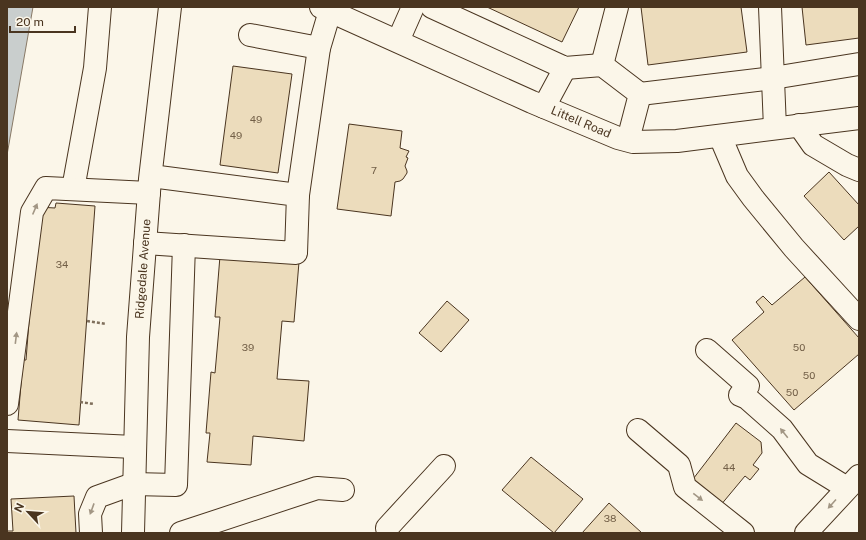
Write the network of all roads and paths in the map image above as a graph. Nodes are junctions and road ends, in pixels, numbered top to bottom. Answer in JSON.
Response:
{"nodes":[{"id":1,"x":100,"y":7,"type":"edge"},
{"id":2,"x":170,"y":7,"type":"edge"},
{"id":3,"x":413,"y":7,"type":"edge"},
{"id":4,"x":432,"y":7,"type":"edge"},
{"id":5,"x":617,"y":7,"type":"edge"},
{"id":6,"x":770,"y":7,"type":"edge"},
{"id":7,"x":326,"y":9,"type":"edge"},
{"id":8,"x":250,"y":35,"type":"dead end"},
{"id":9,"x":398,"y":42,"type":"junction"},
{"id":10,"x":319,"y":48,"type":"junction"},
{"id":11,"x":859,"y":64,"type":"edge"},
{"id":12,"x":602,"y":65,"type":"junction"},
{"id":13,"x":565,"y":68,"type":"junction"},
{"id":14,"x":773,"y":78,"type":"junction"},
{"id":15,"x":640,"y":94,"type":"junction"},
{"id":16,"x":544,"y":107,"type":"junction"},
{"id":17,"x":859,"y":118,"type":"edge"},
{"id":18,"x":799,"y":125,"type":"junction"},
{"id":19,"x":775,"y":128,"type":"junction"},
{"id":20,"x":720,"y":136,"type":"junction"},
{"id":21,"x":628,"y":140,"type":"junction"},
{"id":22,"x":859,"y":170,"type":"edge"},
{"id":23,"x":150,"y":185,"type":"junction"},
{"id":24,"x":73,"y":189,"type":"junction"},
{"id":25,"x":298,"y":195,"type":"junction"},
{"id":26,"x":145,"y":243,"type":"junction"},
{"id":27,"x":184,"y":245,"type":"junction"},
{"id":28,"x":859,"y":319,"type":"edge"},
{"id":29,"x":87,"y":321,"type":"dead end"},
{"id":30,"x":106,"y":324,"type":"dead end"},
{"id":31,"x":707,"y":350,"type":"dead end"},
{"id":32,"x":80,"y":402,"type":"dead end"},
{"id":33,"x":7,"y":404,"type":"edge"},
{"id":34,"x":94,"y":404,"type":"dead end"},
{"id":35,"x":638,"y":430,"type":"dead end"},
{"id":36,"x":7,"y":441,"type":"edge"},
{"id":37,"x":134,"y":447,"type":"junction"},
{"id":38,"x":444,"y":466,"type":"dead end"},
{"id":39,"x":853,"y":482,"type":"edge"},
{"id":40,"x":134,"y":484,"type":"junction"},
{"id":41,"x":343,"y":490,"type":"dead end"},
{"id":42,"x":387,"y":528,"type":"dead end"},
{"id":43,"x":90,"y":533,"type":"edge"},
{"id":44,"x":133,"y":533,"type":"edge"},
{"id":45,"x":181,"y":533,"type":"edge"},
{"id":46,"x":743,"y":533,"type":"edge"},
{"id":47,"x":806,"y":533,"type":"edge"}],
"edges":[{"from":1,"to":24,"type":"main road"},
{"from":2,"to":23,"type":"main road","name":"Ridgedale Avenue"},
{"from":3,"to":9,"type":"main road"},
{"from":4,"to":13,"type":"main road"},
{"from":5,"to":12,"type":"main road"},
{"from":6,"to":14,"type":"main road"},
{"from":7,"to":9,"type":"main road","name":"Littell Road"},
{"from":7,"to":10,"type":"main road"},
{"from":8,"to":10,"type":"main road"},
{"from":9,"to":16,"type":"main road","name":"Littell Road"},
{"from":10,"to":25,"type":"main road"},
{"from":11,"to":14,"type":"main road"},
{"from":12,"to":13,"type":"main road"},
{"from":12,"to":15,"type":"main road"},
{"from":13,"to":16,"type":"main road"},
{"from":14,"to":15,"type":"main road"},
{"from":14,"to":19,"type":"main road"},
{"from":15,"to":21,"type":"main road"},
{"from":16,"to":21,"type":"main road","name":"Littell Road"},
{"from":17,"to":18,"type":"main road","name":"Littell Road"},
{"from":18,"to":19,"type":"main road","name":"Littell Road"},
{"from":18,"to":22,"type":"main road"},
{"from":19,"to":20,"type":"main road","name":"Littell Road"},
{"from":20,"to":21,"type":"main road","name":"Littell Road"},
{"from":20,"to":28,"type":"main road"},
{"from":23,"to":24,"type":"main road"},
{"from":23,"to":25,"type":"main road"},
{"from":23,"to":26,"type":"main road","name":"Ridgedale Avenue"},
{"from":33,"to":24,"type":"main road","one_way":true},
{"from":25,"to":27,"type":"main road"},
{"from":26,"to":27,"type":"main road"},
{"from":26,"to":37,"type":"main road","name":"Ridgedale Avenue"},
{"from":27,"to":40,"type":"main road"},
{"from":29,"to":30,"type":"path"},
{"from":39,"to":31,"type":"main road","one_way":true},
{"from":32,"to":34,"type":"path"},
{"from":35,"to":46,"type":"main road","one_way":true},
{"from":36,"to":37,"type":"main road"},
{"from":37,"to":40,"type":"main road","name":"Ridgedale Avenue"},
{"from":38,"to":42,"type":"main road"},
{"from":39,"to":47,"type":"main road","one_way":true},
{"from":40,"to":43,"type":"main road","one_way":true},
{"from":40,"to":44,"type":"main road","name":"Ridgedale Avenue"},
{"from":41,"to":45,"type":"main road"}]}
